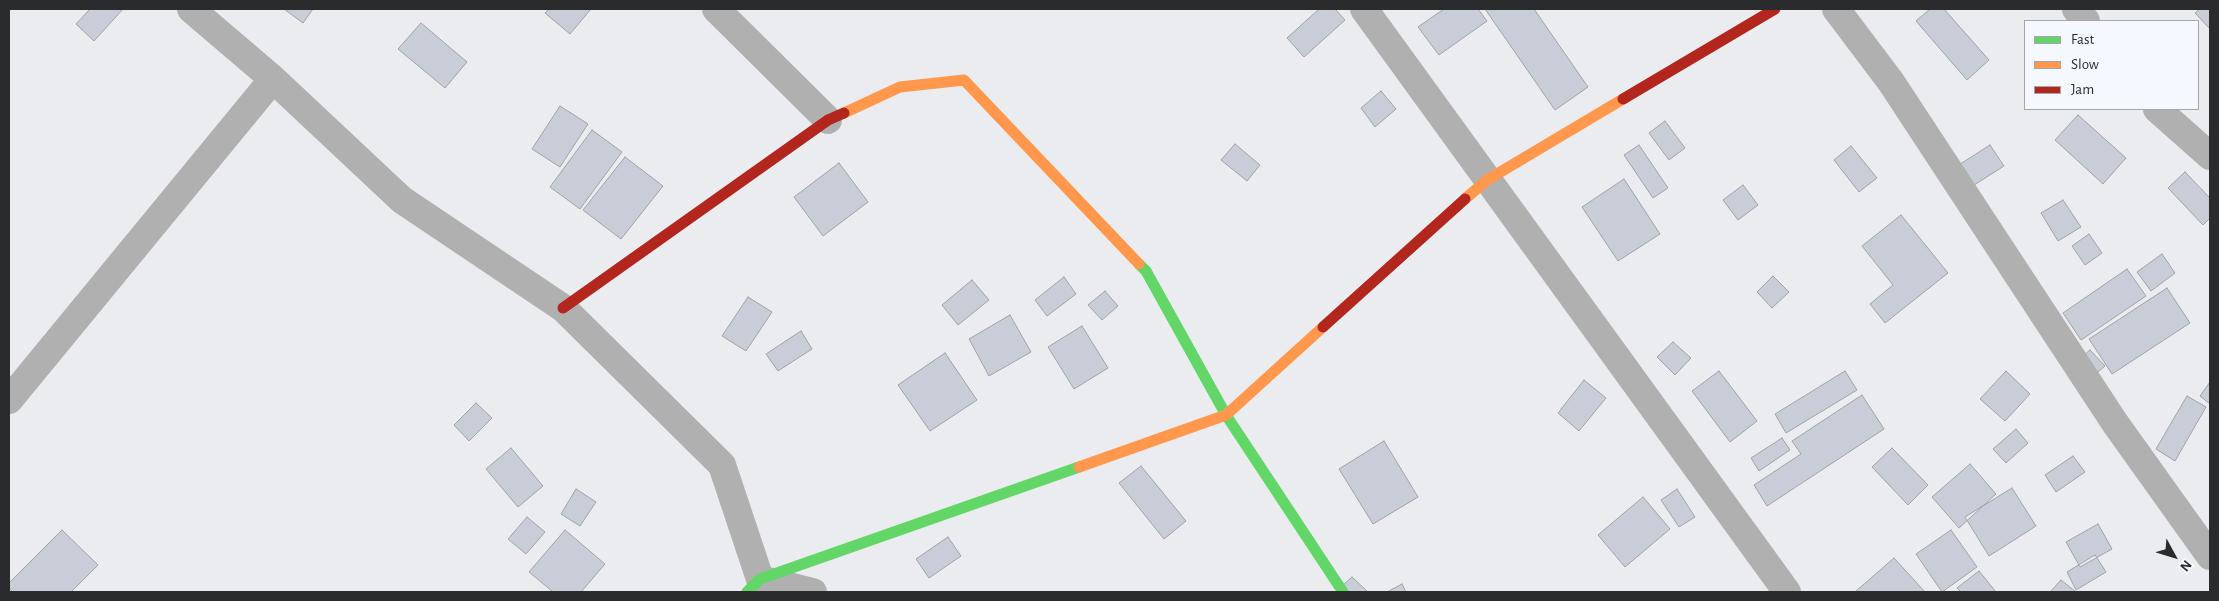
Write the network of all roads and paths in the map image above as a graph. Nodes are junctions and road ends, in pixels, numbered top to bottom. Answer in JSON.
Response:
{"nodes":[{"id":1,"x":191,"y":9,"type":"edge"},
{"id":2,"x":716,"y":9,"type":"edge"},
{"id":3,"x":1364,"y":9,"type":"edge"},
{"id":4,"x":1775,"y":9,"type":"edge"},
{"id":5,"x":1836,"y":9,"type":"edge"},
{"id":6,"x":2076,"y":9,"type":"edge"},
{"id":7,"x":2085,"y":20,"type":"edge"},
{"id":8,"x":273,"y":79,"type":"junction"},
{"id":9,"x":2157,"y":110,"type":"edge"},
{"id":10,"x":828,"y":120,"type":"junction"},
{"id":11,"x":2210,"y":156,"type":"edge"},
{"id":12,"x":1487,"y":180,"type":"junction"},
{"id":13,"x":563,"y":308,"type":"junction"},
{"id":14,"x":9,"y":400,"type":"edge"},
{"id":15,"x":1226,"y":415,"type":"junction"},
{"id":16,"x":2210,"y":556,"type":"edge"},
{"id":17,"x":753,"y":586,"type":"edge"},
{"id":18,"x":813,"y":592,"type":"edge"},
{"id":19,"x":1343,"y":592,"type":"edge"},
{"id":20,"x":1788,"y":592,"type":"edge"}],
"edges":[{"from":1,"to":8,"type":"street"},
{"from":2,"to":10,"type":"street"},
{"from":3,"to":12,"type":"street"},
{"from":4,"to":12,"type":"street"},
{"from":5,"to":16,"type":"street"},
{"from":6,"to":7,"type":"street"},
{"from":8,"to":13,"type":"street"},
{"from":8,"to":14,"type":"street"},
{"from":9,"to":11,"type":"street"},
{"from":10,"to":13,"type":"street"},
{"from":10,"to":15,"type":"street"},
{"from":12,"to":15,"type":"street"},
{"from":12,"to":20,"type":"street"},
{"from":13,"to":17,"type":"street"},
{"from":15,"to":17,"type":"street"},
{"from":15,"to":19,"type":"street"},
{"from":17,"to":18,"type":"street"}]}
